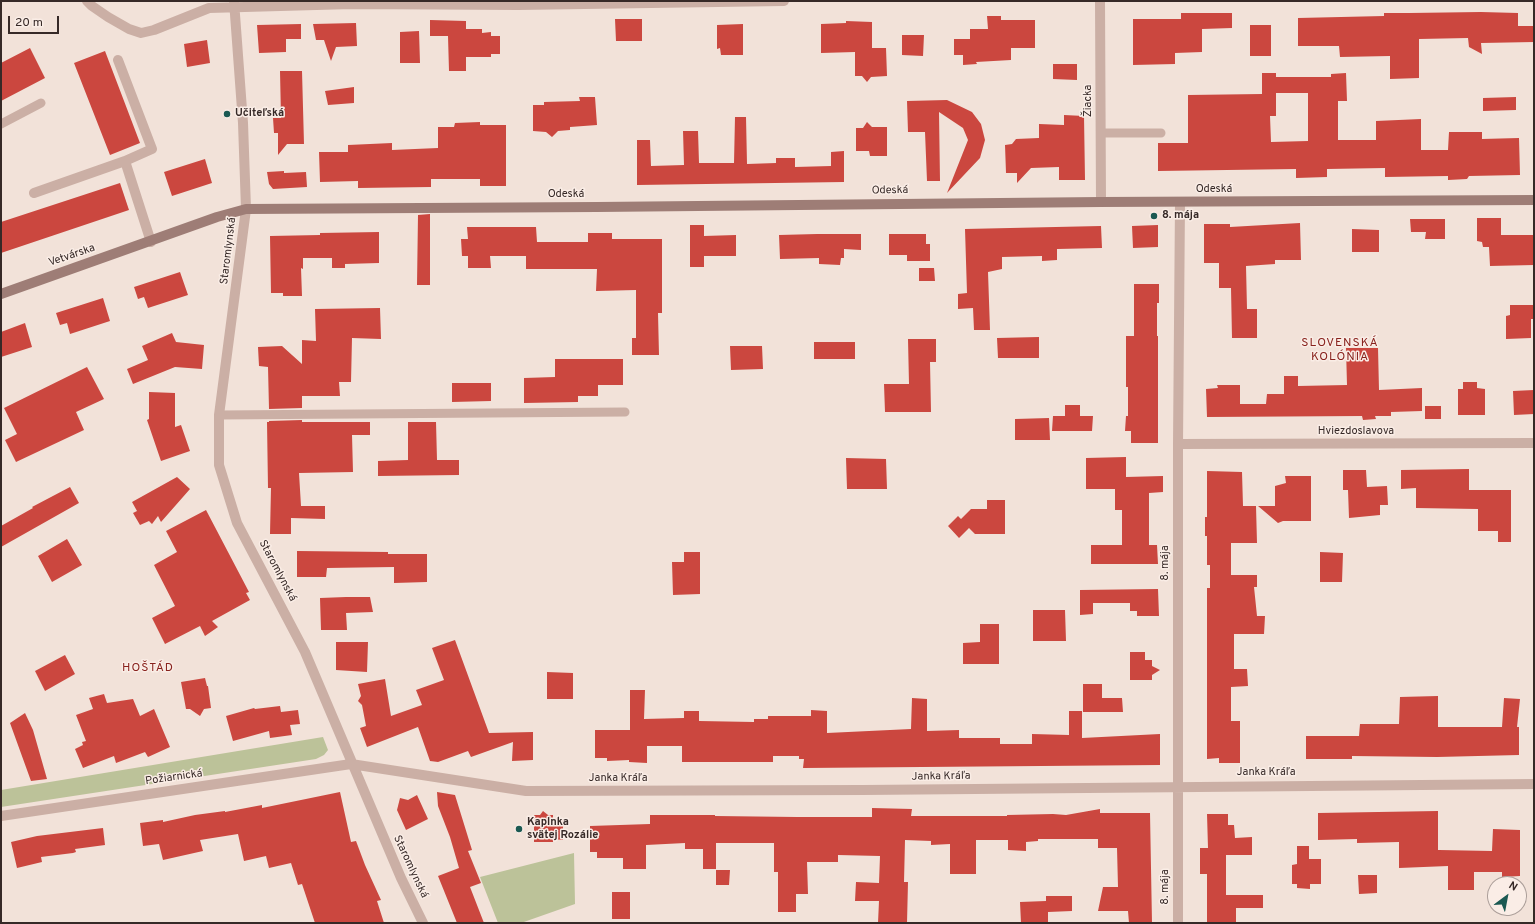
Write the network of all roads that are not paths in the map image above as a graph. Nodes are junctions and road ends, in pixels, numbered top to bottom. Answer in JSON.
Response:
{"nodes":[{"id":1,"x":88,"y":1,"type":"edge"},
{"id":2,"x":784,"y":1,"type":"edge"},
{"id":3,"x":1100,"y":1,"type":"edge"},
{"id":4,"x":517,"y":3,"type":"edge"},
{"id":5,"x":234,"y":4,"type":"edge"},
{"id":6,"x":118,"y":60,"type":"dead end"},
{"id":7,"x":42,"y":103,"type":"dead end"},
{"id":8,"x":1,"y":124,"type":"edge"},
{"id":9,"x":1101,"y":133,"type":"junction"},
{"id":10,"x":1161,"y":133,"type":"dead end"},
{"id":11,"x":125,"y":161,"type":"junction"},
{"id":12,"x":34,"y":193,"type":"dead end"},
{"id":13,"x":1534,"y":200,"type":"edge"},
{"id":14,"x":1101,"y":202,"type":"junction"},
{"id":15,"x":1180,"y":202,"type":"junction"},
{"id":16,"x":246,"y":209,"type":"junction"},
{"id":17,"x":151,"y":242,"type":"junction"},
{"id":18,"x":2,"y":291,"type":"edge"},
{"id":19,"x":625,"y":412,"type":"dead end"},
{"id":20,"x":219,"y":415,"type":"junction"},
{"id":21,"x":1534,"y":443,"type":"edge"},
{"id":22,"x":1178,"y":444,"type":"junction"},
{"id":23,"x":351,"y":764,"type":"junction"},
{"id":24,"x":1534,"y":784,"type":"edge"},
{"id":25,"x":1179,"y":786,"type":"junction"},
{"id":26,"x":1,"y":816,"type":"edge"},
{"id":27,"x":423,"y":923,"type":"edge"},
{"id":28,"x":1178,"y":923,"type":"edge"}],
"edges":[{"from":1,"to":5,"type":"street"},
{"from":2,"to":4,"type":"street"},
{"from":3,"to":9,"type":"street","name":"Žiacka"},
{"from":4,"to":5,"type":"street"},
{"from":5,"to":16,"type":"street"},
{"from":6,"to":11,"type":"street"},
{"from":7,"to":8,"type":"lane"},
{"from":9,"to":10,"type":"lane"},
{"from":9,"to":14,"type":"street","name":"Žiacka"},
{"from":11,"to":12,"type":"street"},
{"from":11,"to":17,"type":"street"},
{"from":13,"to":15,"type":"street","name":"Odeská"},
{"from":14,"to":15,"type":"street","name":"Odeská"},
{"from":14,"to":16,"type":"street","name":"Odeská"},
{"from":15,"to":22,"type":"street","name":"8. mája"},
{"from":16,"to":17,"type":"street","name":"Vetvárska"},
{"from":16,"to":20,"type":"street","name":"Staromlynská"},
{"from":17,"to":18,"type":"street","name":"Vetvárska"},
{"from":19,"to":20,"type":"lane"},
{"from":20,"to":23,"type":"street","name":"Staromlynská"},
{"from":21,"to":22,"type":"street","name":"Hviezdoslavova"},
{"from":22,"to":25,"type":"street","name":"8. mája"},
{"from":23,"to":25,"type":"street","name":"Janka Kráľa"},
{"from":23,"to":26,"type":"street","name":"Požiarnická"},
{"from":23,"to":27,"type":"street","name":"Staromlynská"},
{"from":24,"to":25,"type":"street","name":"Janka Kráľa"},
{"from":25,"to":28,"type":"street","name":"8. mája"}]}
